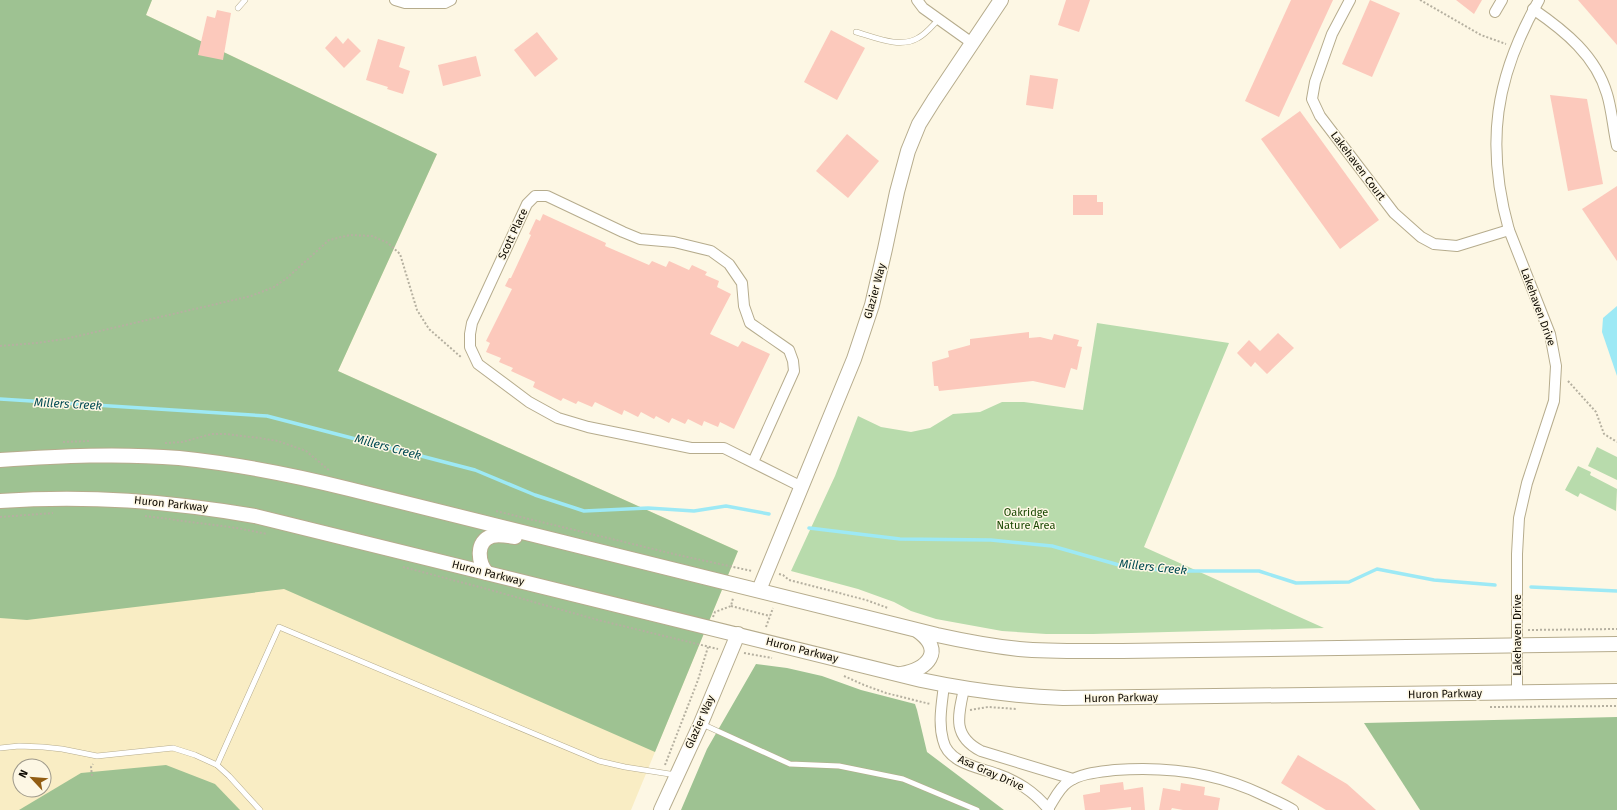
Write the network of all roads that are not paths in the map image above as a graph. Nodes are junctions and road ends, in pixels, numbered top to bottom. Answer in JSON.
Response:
{"nodes":[{"id":1,"x":245,"y":0,"type":"edge"},
{"id":2,"x":395,"y":0,"type":"edge"},
{"id":3,"x":451,"y":0,"type":"edge"},
{"id":4,"x":917,"y":0,"type":"edge"},
{"id":5,"x":1001,"y":0,"type":"edge"},
{"id":6,"x":1350,"y":0,"type":"edge"},
{"id":7,"x":1502,"y":0,"type":"edge"},
{"id":8,"x":1539,"y":0,"type":"edge"},
{"id":9,"x":238,"y":8,"type":"dead end"},
{"id":10,"x":1533,"y":10,"type":"junction"},
{"id":11,"x":1495,"y":12,"type":"dead end"},
{"id":12,"x":939,"y":20,"type":"junction"},
{"id":13,"x":856,"y":32,"type":"dead end"},
{"id":14,"x":972,"y":43,"type":"junction"},
{"id":15,"x":1617,"y":146,"type":"edge"},
{"id":16,"x":1509,"y":230,"type":"junction"},
{"id":17,"x":0,"y":460,"type":"edge"},
{"id":18,"x":753,"y":462,"type":"junction"},
{"id":19,"x":802,"y":487,"type":"junction"},
{"id":20,"x":0,"y":501,"type":"edge"},
{"id":21,"x":551,"y":539,"type":"junction"},
{"id":22,"x":487,"y":573,"type":"junction"},
{"id":23,"x":759,"y":590,"type":"junction"},
{"id":24,"x":917,"y":630,"type":"junction"},
{"id":25,"x":738,"y":634,"type":"junction"},
{"id":26,"x":1617,"y":644,"type":"edge"},
{"id":27,"x":1517,"y":646,"type":"junction"},
{"id":28,"x":899,"y":674,"type":"junction"},
{"id":29,"x":944,"y":685,"type":"junction"},
{"id":30,"x":964,"y":689,"type":"junction"},
{"id":31,"x":1617,"y":691,"type":"edge"},
{"id":32,"x":1517,"y":693,"type":"junction"},
{"id":33,"x":701,"y":723,"type":"junction"},
{"id":34,"x":0,"y":748,"type":"edge"},
{"id":35,"x":217,"y":765,"type":"junction"},
{"id":36,"x":676,"y":776,"type":"junction"},
{"id":37,"x":1072,"y":779,"type":"junction"},
{"id":38,"x":1048,"y":809,"type":"edge"},
{"id":39,"x":260,"y":810,"type":"edge"},
{"id":40,"x":661,"y":810,"type":"edge"},
{"id":41,"x":977,"y":810,"type":"edge"},
{"id":42,"x":1293,"y":810,"type":"edge"}],
"edges":[{"from":1,"to":9,"type":"lane"},
{"from":2,"to":3,"type":"street"},
{"from":4,"to":12,"type":"street"},
{"from":5,"to":14,"type":"main road","name":"Glazier Way"},
{"from":6,"to":16,"type":"street","name":"Lakehaven Court"},
{"from":7,"to":11,"type":"street"},
{"from":8,"to":10,"type":"street","name":"Lakehaven Drive"},
{"from":10,"to":15,"type":"street"},
{"from":10,"to":16,"type":"street","name":"Lakehaven Drive"},
{"from":12,"to":13,"type":"lane"},
{"from":12,"to":14,"type":"street"},
{"from":14,"to":19,"type":"main road","name":"Glazier Way"},
{"from":16,"to":27,"type":"street","name":"Lakehaven Drive"},
{"from":17,"to":21,"type":"main road"},
{"from":18,"to":18,"type":"street","name":"Scott Place"},
{"from":18,"to":19,"type":"street","name":"Scott Place"},
{"from":19,"to":23,"type":"main road","name":"Glazier Way"},
{"from":20,"to":22,"type":"main road","name":"Huron Parkway"},
{"from":21,"to":22,"type":"main road"},
{"from":21,"to":23,"type":"main road"},
{"from":22,"to":25,"type":"main road","name":"Huron Parkway"},
{"from":23,"to":24,"type":"main road"},
{"from":24,"to":27,"type":"main road"},
{"from":24,"to":28,"type":"main road"},
{"from":25,"to":28,"type":"main road","name":"Huron Parkway"},
{"from":25,"to":33,"type":"main road","name":"Glazier Way"},
{"from":26,"to":27,"type":"main road"},
{"from":27,"to":32,"type":"street","name":"Lakehaven Drive"},
{"from":28,"to":29,"type":"main road","name":"Huron Parkway"},
{"from":29,"to":30,"type":"main road","name":"Huron Parkway"},
{"from":29,"to":38,"type":"street","name":"Asa Gray Drive"},
{"from":30,"to":32,"type":"main road","name":"Huron Parkway"},
{"from":30,"to":37,"type":"street","name":"Asa Gray Drive"},
{"from":31,"to":32,"type":"main road","name":"Huron Parkway"},
{"from":33,"to":36,"type":"main road","name":"Glazier Way"},
{"from":33,"to":41,"type":"lane"},
{"from":34,"to":35,"type":"lane"},
{"from":35,"to":36,"type":"lane"},
{"from":35,"to":39,"type":"lane"},
{"from":36,"to":40,"type":"main road","name":"Glazier Way"},
{"from":37,"to":38,"type":"street","name":"Asa Gray Drive"},
{"from":37,"to":42,"type":"street","name":"Asa Gray Drive"}]}
